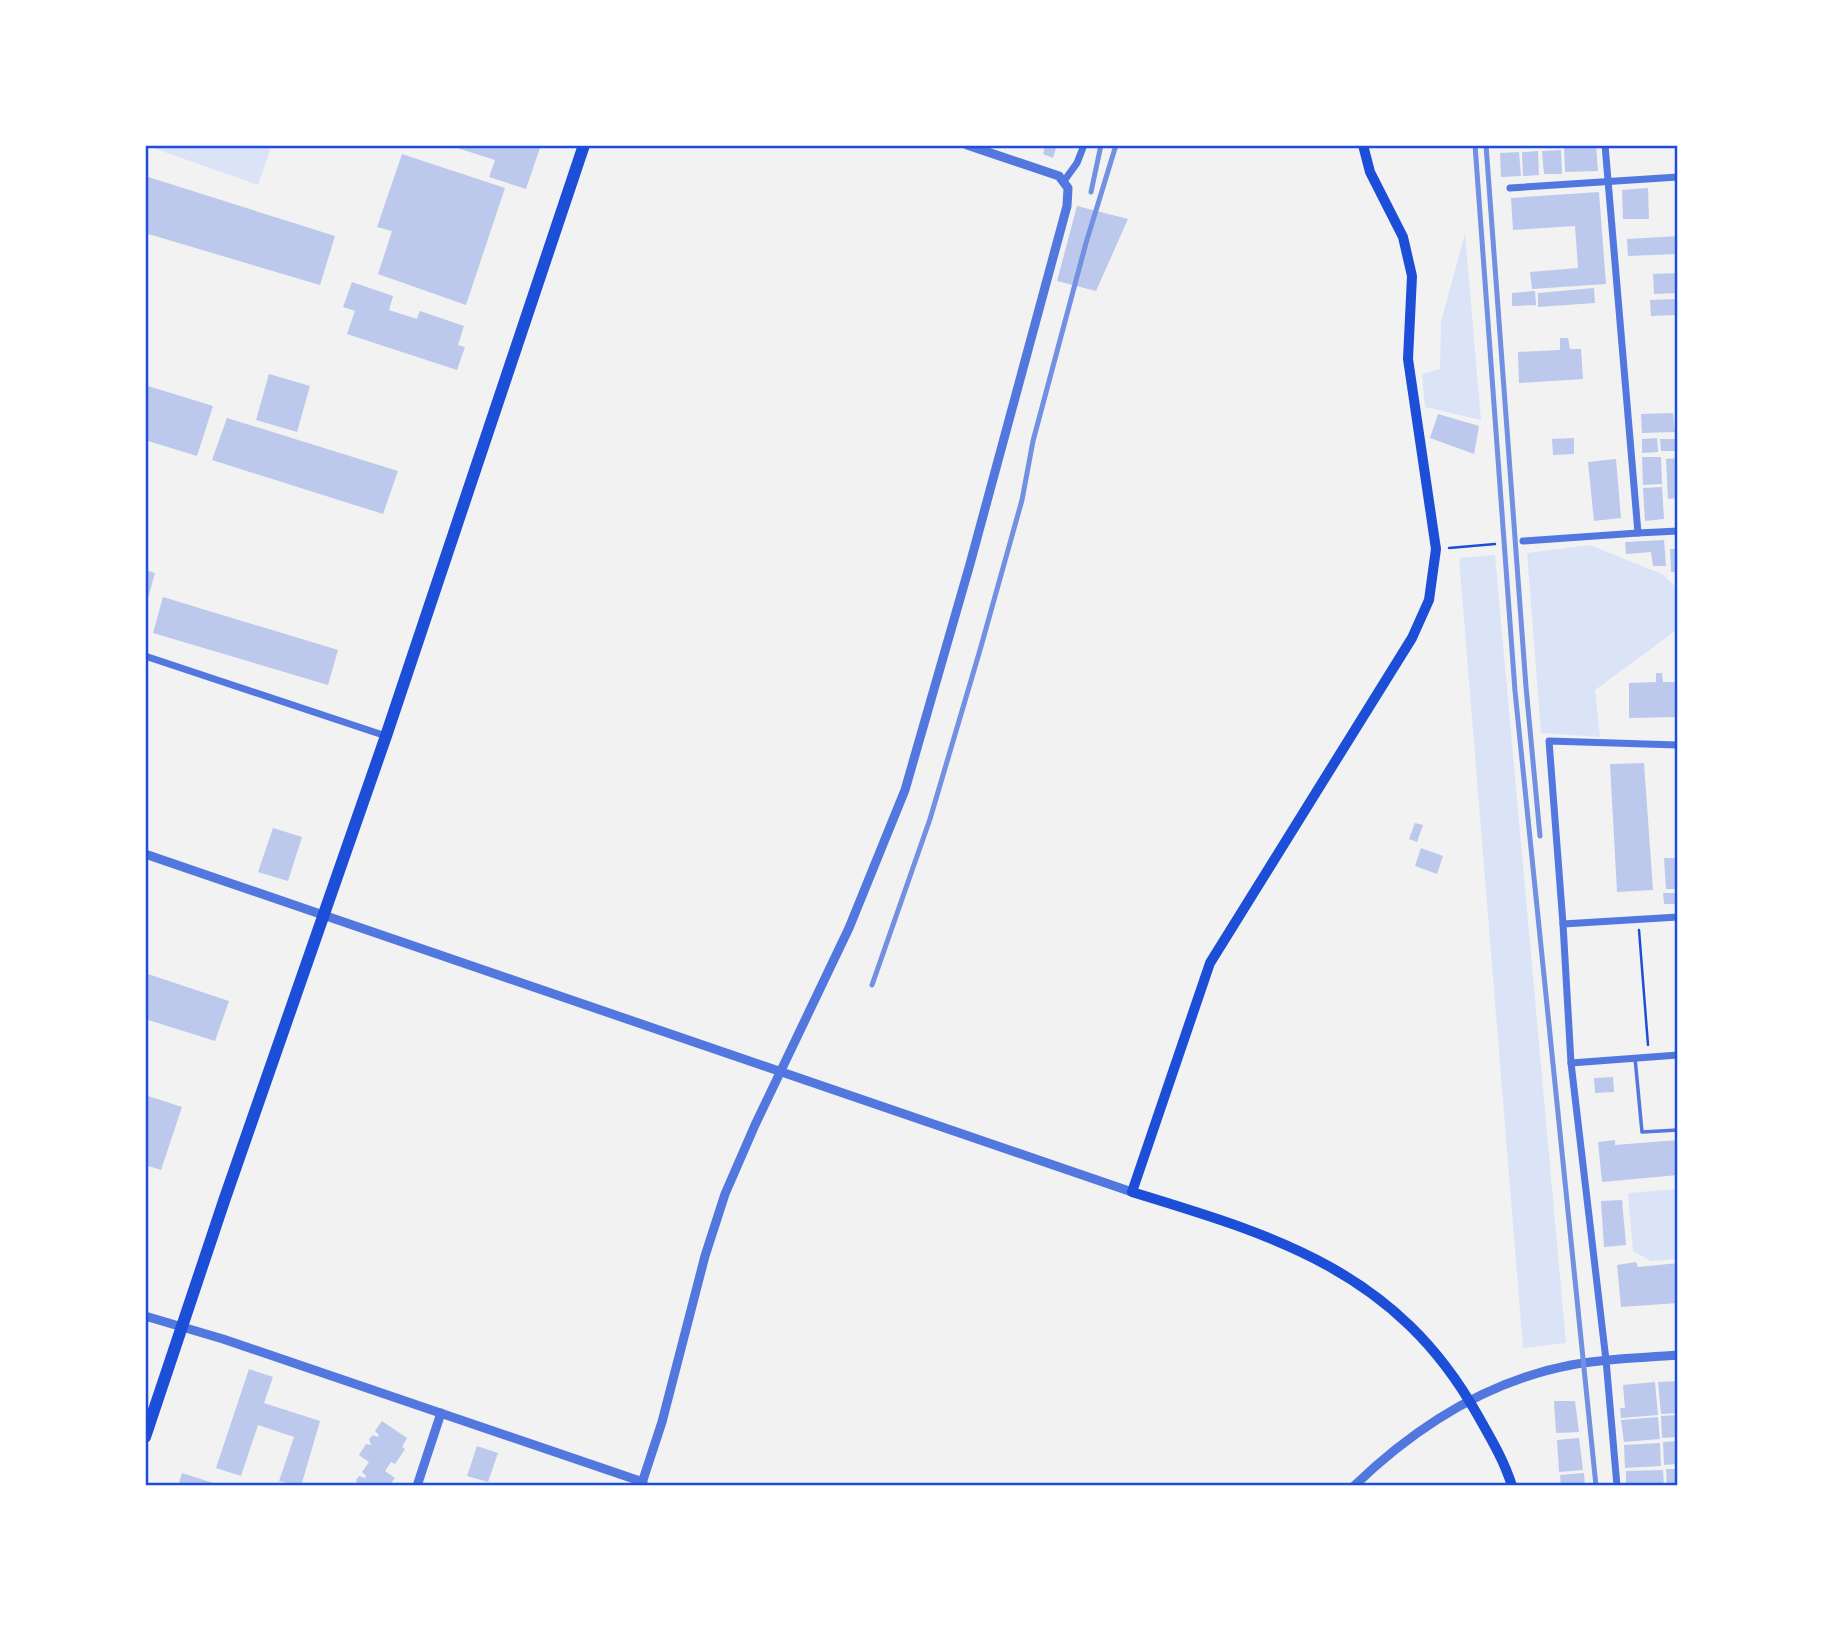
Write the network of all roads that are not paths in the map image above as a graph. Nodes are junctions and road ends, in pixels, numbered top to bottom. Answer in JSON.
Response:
{"nodes":[{"id":1,"x":584,"y":145,"type":"edge"},
{"id":2,"x":968,"y":145,"type":"edge"},
{"id":3,"x":1084,"y":145,"type":"edge"},
{"id":4,"x":1363,"y":145,"type":"edge"},
{"id":5,"x":1605,"y":145,"type":"edge"},
{"id":6,"x":1678,"y":177,"type":"edge"},
{"id":7,"x":1064,"y":181,"type":"junction"},
{"id":8,"x":1608,"y":182,"type":"junction"},
{"id":9,"x":1510,"y":188,"type":"dead end"},
{"id":10,"x":1678,"y":531,"type":"edge"},
{"id":11,"x":1638,"y":533,"type":"junction"},
{"id":12,"x":1523,"y":541,"type":"dead end"},
{"id":13,"x":145,"y":656,"type":"edge"},
{"id":14,"x":386,"y":736,"type":"junction"},
{"id":15,"x":1678,"y":745,"type":"edge"},
{"id":16,"x":145,"y":855,"type":"edge"},
{"id":17,"x":323,"y":916,"type":"junction"},
{"id":18,"x":1678,"y":917,"type":"edge"},
{"id":19,"x":1563,"y":924,"type":"junction"},
{"id":20,"x":1678,"y":1055,"type":"edge"},
{"id":21,"x":1635,"y":1058,"type":"junction"},
{"id":22,"x":1571,"y":1063,"type":"junction"},
{"id":23,"x":780,"y":1072,"type":"junction"},
{"id":24,"x":1678,"y":1130,"type":"edge"},
{"id":25,"x":1132,"y":1192,"type":"junction"},
{"id":26,"x":145,"y":1316,"type":"edge"},
{"id":27,"x":181,"y":1328,"type":"junction"},
{"id":28,"x":1678,"y":1356,"type":"edge"},
{"id":29,"x":1606,"y":1360,"type":"junction"},
{"id":30,"x":1469,"y":1400,"type":"junction"},
{"id":31,"x":441,"y":1413,"type":"junction"},
{"id":32,"x":145,"y":1437,"type":"edge"},
{"id":33,"x":642,"y":1484,"type":"edge"},
{"id":34,"x":417,"y":1486,"type":"edge"},
{"id":35,"x":1354,"y":1486,"type":"edge"},
{"id":36,"x":1512,"y":1486,"type":"edge"},
{"id":37,"x":1617,"y":1486,"type":"edge"}],
"edges":[{"from":1,"to":14,"type":"highway"},
{"from":2,"to":7,"type":"street"},
{"from":3,"to":7,"type":"street"},
{"from":4,"to":25,"type":"main road"},
{"from":5,"to":8,"type":"street"},
{"from":6,"to":8,"type":"street"},
{"from":7,"to":23,"type":"street"},
{"from":8,"to":9,"type":"street"},
{"from":8,"to":11,"type":"street"},
{"from":10,"to":11,"type":"street"},
{"from":11,"to":12,"type":"street"},
{"from":13,"to":14,"type":"street"},
{"from":14,"to":17,"type":"highway"},
{"from":15,"to":19,"type":"street"},
{"from":16,"to":17,"type":"street"},
{"from":17,"to":23,"type":"street"},
{"from":17,"to":27,"type":"highway"},
{"from":18,"to":19,"type":"street"},
{"from":19,"to":22,"type":"street"},
{"from":20,"to":21,"type":"street"},
{"from":21,"to":22,"type":"street"},
{"from":21,"to":24,"type":"lane"},
{"from":22,"to":29,"type":"street"},
{"from":23,"to":25,"type":"street"},
{"from":23,"to":33,"type":"street"},
{"from":25,"to":30,"type":"main road"},
{"from":26,"to":27,"type":"street"},
{"from":27,"to":31,"type":"street"},
{"from":27,"to":32,"type":"highway"},
{"from":28,"to":29,"type":"street"},
{"from":29,"to":30,"type":"street"},
{"from":29,"to":37,"type":"street"},
{"from":30,"to":35,"type":"street"},
{"from":30,"to":36,"type":"main road"},
{"from":31,"to":33,"type":"street"},
{"from":31,"to":34,"type":"street"}]}
